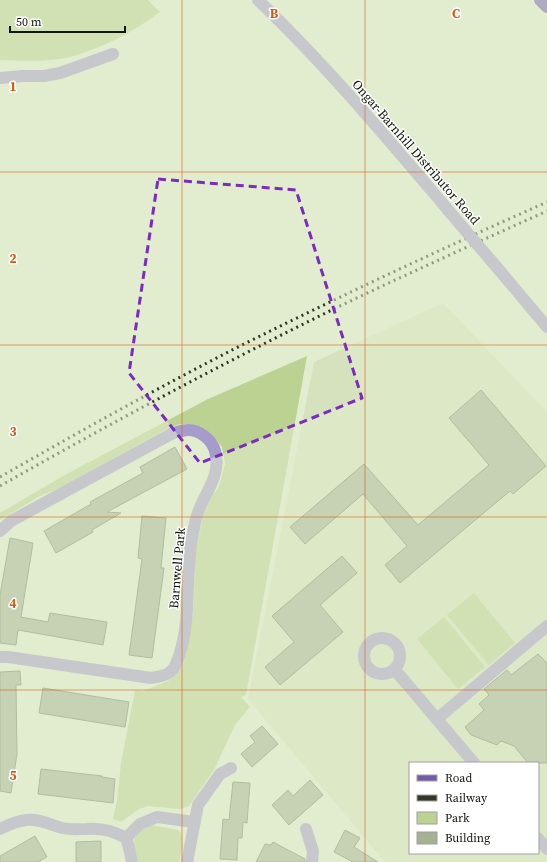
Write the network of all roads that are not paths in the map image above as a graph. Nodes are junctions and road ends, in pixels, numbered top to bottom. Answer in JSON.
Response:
{"nodes":[{"id":1,"x":258,"y":0,"type":"edge"},
{"id":2,"x":540,"y":0,"type":"edge"},
{"id":3,"x":547,"y":7,"type":"edge"},
{"id":4,"x":113,"y":54,"type":"dead end"},
{"id":5,"x":0,"y":78,"type":"edge"},
{"id":6,"x":547,"y":327,"type":"edge"},
{"id":7,"x":0,"y":531,"type":"edge"},
{"id":8,"x":547,"y":626,"type":"edge"},
{"id":9,"x":0,"y":658,"type":"edge"},
{"id":10,"x":394,"y":670,"type":"dead end"},
{"id":11,"x":437,"y":719,"type":"junction"},
{"id":12,"x":473,"y":762,"type":"edge"},
{"id":13,"x":231,"y":768,"type":"dead end"},
{"id":14,"x":194,"y":822,"type":"junction"},
{"id":15,"x":0,"y":829,"type":"edge"},
{"id":16,"x":306,"y":829,"type":"dead end"},
{"id":17,"x":126,"y":838,"type":"junction"},
{"id":18,"x":539,"y":839,"type":"edge"},
{"id":19,"x":547,"y":849,"type":"edge"},
{"id":20,"x":132,"y":862,"type":"edge"},
{"id":21,"x":187,"y":862,"type":"edge"},
{"id":22,"x":312,"y":862,"type":"edge"}],
"edges":[{"from":1,"to":6,"type":"street","name":"Ongar-Barnhill Distributor Road","bridge":true},
{"from":2,"to":3,"type":"main road"},
{"from":4,"to":5,"type":"street"},
{"from":7,"to":9,"type":"street","name":"Barnwell Park"},
{"from":8,"to":11,"type":"street"},
{"from":10,"to":11,"type":"street"},
{"from":11,"to":12,"type":"street"},
{"from":13,"to":14,"type":"street"},
{"from":14,"to":17,"type":"street"},
{"from":14,"to":21,"type":"street"},
{"from":15,"to":17,"type":"street"},
{"from":16,"to":22,"type":"street"},
{"from":17,"to":20,"type":"street"},
{"from":18,"to":19,"type":"street"}]}
